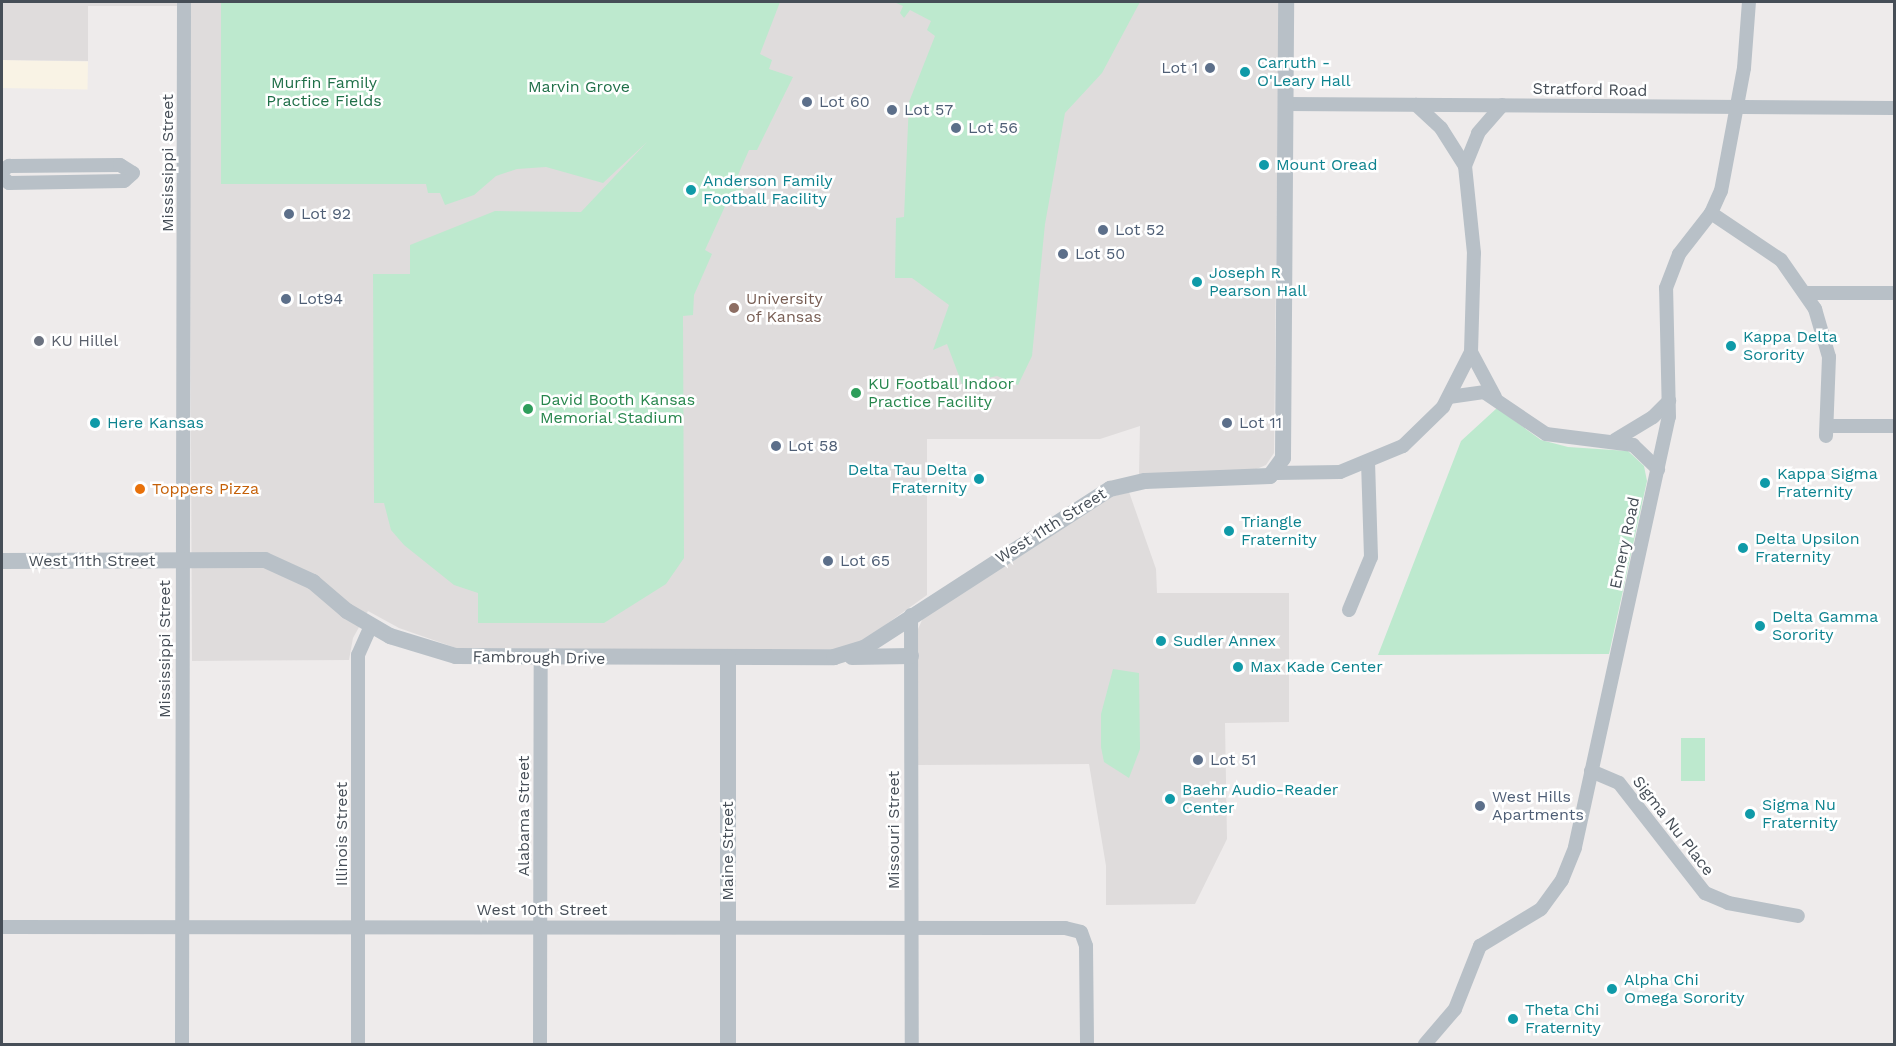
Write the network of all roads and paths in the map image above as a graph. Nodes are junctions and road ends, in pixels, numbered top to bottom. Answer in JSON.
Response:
{"nodes":[{"id":1,"x":184,"y":2,"type":"edge"},
{"id":2,"x":1286,"y":2,"type":"edge"},
{"id":3,"x":1749,"y":2,"type":"edge"},
{"id":4,"x":1286,"y":104,"type":"junction"},
{"id":5,"x":1416,"y":105,"type":"junction"},
{"id":6,"x":1502,"y":105,"type":"junction"},
{"id":7,"x":1737,"y":108,"type":"junction"},
{"id":8,"x":1894,"y":108,"type":"edge"},
{"id":9,"x":1465,"y":166,"type":"junction"},
{"id":10,"x":2,"y":171,"type":"edge"},
{"id":11,"x":2,"y":177,"type":"edge"},
{"id":12,"x":1711,"y":213,"type":"junction"},
{"id":13,"x":1806,"y":293,"type":"junction"},
{"id":14,"x":1894,"y":293,"type":"edge"},
{"id":15,"x":1471,"y":352,"type":"junction"},
{"id":16,"x":1449,"y":397,"type":"junction"},
{"id":17,"x":1495,"y":397,"type":"junction"},
{"id":18,"x":1669,"y":401,"type":"junction"},
{"id":19,"x":1894,"y":426,"type":"edge"},
{"id":20,"x":1615,"y":440,"type":"junction"},
{"id":21,"x":1368,"y":464,"type":"junction"},
{"id":22,"x":1658,"y":469,"type":"junction"},
{"id":23,"x":1277,"y":473,"type":"junction"},
{"id":24,"x":182,"y":560,"type":"junction"},
{"id":25,"x":2,"y":561,"type":"edge"},
{"id":26,"x":1348,"y":610,"type":"dead end"},
{"id":27,"x":911,"y":615,"type":"junction"},
{"id":28,"x":371,"y":626,"type":"junction"},
{"id":29,"x":911,"y":656,"type":"junction"},
{"id":30,"x":728,"y":657,"type":"junction"},
{"id":31,"x":834,"y":657,"type":"junction"},
{"id":32,"x":540,"y":659,"type":"junction"},
{"id":33,"x":1591,"y":771,"type":"junction"},
{"id":34,"x":1798,"y":916,"type":"dead end"},
{"id":35,"x":2,"y":927,"type":"edge"},
{"id":36,"x":182,"y":927,"type":"junction"},
{"id":37,"x":358,"y":927,"type":"junction"},
{"id":38,"x":540,"y":927,"type":"junction"},
{"id":39,"x":728,"y":927,"type":"junction"},
{"id":40,"x":911,"y":928,"type":"junction"},
{"id":41,"x":182,"y":1044,"type":"edge"},
{"id":42,"x":358,"y":1044,"type":"edge"},
{"id":43,"x":540,"y":1044,"type":"edge"},
{"id":44,"x":729,"y":1044,"type":"edge"},
{"id":45,"x":912,"y":1044,"type":"edge"},
{"id":46,"x":1087,"y":1044,"type":"edge"},
{"id":47,"x":1425,"y":1044,"type":"edge"}],
"edges":[{"from":1,"to":24,"type":"street","name":"Mississippi Street"},
{"from":2,"to":4,"type":"street"},
{"from":3,"to":7,"type":"street","name":"Emery Road"},
{"from":4,"to":5,"type":"street","name":"Stratford Road"},
{"from":4,"to":23,"type":"street"},
{"from":5,"to":6,"type":"street","name":"Stratford Road"},
{"from":5,"to":9,"type":"street"},
{"from":6,"to":7,"type":"street","name":"Stratford Road"},
{"from":6,"to":9,"type":"street"},
{"from":7,"to":8,"type":"street","name":"Stratford Road"},
{"from":7,"to":12,"type":"street","name":"Emery Road"},
{"from":9,"to":15,"type":"street"},
{"from":10,"to":11,"type":"street"},
{"from":12,"to":13,"type":"street"},
{"from":12,"to":18,"type":"street","name":"Emery Road"},
{"from":13,"to":14,"type":"street"},
{"from":13,"to":19,"type":"street"},
{"from":15,"to":16,"type":"street"},
{"from":15,"to":17,"type":"street"},
{"from":16,"to":17,"type":"street"},
{"from":16,"to":21,"type":"street"},
{"from":17,"to":20,"type":"street"},
{"from":18,"to":20,"type":"street"},
{"from":18,"to":22,"type":"street","name":"Emery Road"},
{"from":20,"to":22,"type":"street"},
{"from":21,"to":23,"type":"street"},
{"from":21,"to":26,"type":"street"},
{"from":22,"to":33,"type":"street","name":"Emery Road"},
{"from":23,"to":27,"type":"street","name":"West 11th Street"},
{"from":24,"to":25,"type":"street","name":"West 11th Street"},
{"from":24,"to":28,"type":"street","name":"Fambrough Drive"},
{"from":24,"to":36,"type":"street","name":"Mississippi Street"},
{"from":27,"to":29,"type":"street","name":"Missouri Street"},
{"from":27,"to":31,"type":"street","name":"Fambrough Drive"},
{"from":28,"to":32,"type":"street","name":"Fambrough Drive"},
{"from":28,"to":37,"type":"street","name":"Illinois Street"},
{"from":29,"to":31,"type":"street"},
{"from":29,"to":40,"type":"street","name":"Missouri Street"},
{"from":30,"to":31,"type":"street","name":"Fambrough Drive"},
{"from":30,"to":32,"type":"street","name":"Fambrough Drive"},
{"from":30,"to":39,"type":"street","name":"Maine Street"},
{"from":32,"to":38,"type":"street","name":"Alabama Street"},
{"from":33,"to":34,"type":"street","name":"Sigma Nu Place"},
{"from":33,"to":47,"type":"street","name":"Emery Road"},
{"from":35,"to":36,"type":"street","name":"West 10th Street"},
{"from":36,"to":37,"type":"street","name":"West 10th Street"},
{"from":36,"to":41,"type":"street","name":"Mississippi Street"},
{"from":37,"to":38,"type":"street","name":"West 10th Street"},
{"from":37,"to":42,"type":"street","name":"Illinois Street"},
{"from":38,"to":39,"type":"street","name":"West 10th Street"},
{"from":38,"to":43,"type":"street","name":"Alabama Street"},
{"from":39,"to":40,"type":"street","name":"West 10th Street"},
{"from":39,"to":44,"type":"street","name":"Maine Street"},
{"from":40,"to":45,"type":"street","name":"Missouri Street"},
{"from":40,"to":46,"type":"street","name":"West 10th Street"}]}
